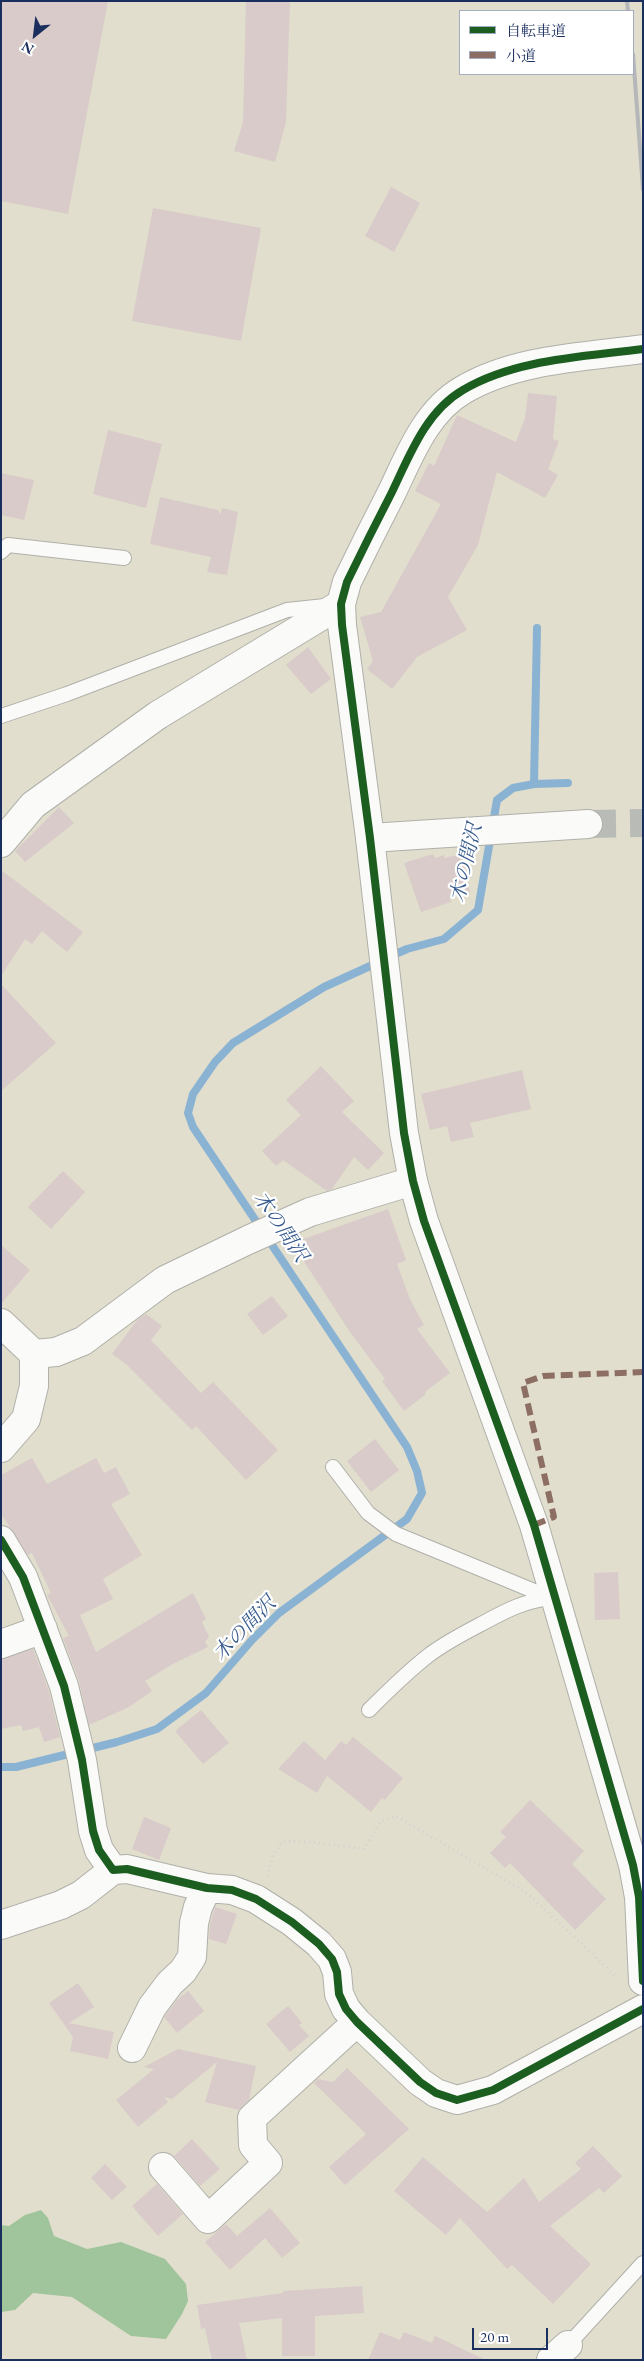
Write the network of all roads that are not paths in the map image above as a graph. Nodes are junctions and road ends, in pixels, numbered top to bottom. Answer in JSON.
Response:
{"nodes":[{"id":1,"x":643,"y":349,"type":"edge"},
{"id":2,"x":1,"y":552,"type":"edge"},
{"id":3,"x":124,"y":558,"type":"dead end"},
{"id":4,"x":341,"y":604,"type":"junction"},
{"id":5,"x":1,"y":716,"type":"edge"},
{"id":6,"x":588,"y":824,"type":"tunnel mouth"},
{"id":7,"x":370,"y":838,"type":"junction"},
{"id":8,"x":1,"y":842,"type":"edge"},
{"id":9,"x":413,"y":1181,"type":"junction"},
{"id":10,"x":1,"y":1323,"type":"edge"},
{"id":11,"x":34,"y":1354,"type":"junction"},
{"id":12,"x":1,"y":1448,"type":"edge"},
{"id":13,"x":333,"y":1467,"type":"dead end"},
{"id":14,"x":1,"y":1540,"type":"edge"},
{"id":15,"x":556,"y":1598,"type":"junction"},
{"id":16,"x":43,"y":1629,"type":"junction"},
{"id":17,"x":1,"y":1644,"type":"edge"},
{"id":18,"x":369,"y":1710,"type":"dead end"},
{"id":19,"x":114,"y":1870,"type":"junction"},
{"id":20,"x":207,"y":1888,"type":"junction"},
{"id":21,"x":1,"y":1925,"type":"edge"},
{"id":22,"x":632,"y":1981,"type":"edge"},
{"id":23,"x":643,"y":2009,"type":"edge"},
{"id":24,"x":358,"y":2022,"type":"junction"},
{"id":25,"x":132,"y":2048,"type":"dead end"},
{"id":26,"x":163,"y":2167,"type":"dead end"},
{"id":27,"x":643,"y":2263,"type":"edge"},
{"id":28,"x":560,"y":2352,"type":"edge"}],
"edges":[{"from":1,"to":4,"type":"street"},
{"from":2,"to":3,"type":"lane"},
{"from":4,"to":5,"type":"lane"},
{"from":4,"to":7,"type":"street"},
{"from":4,"to":8,"type":"street"},
{"from":6,"to":7,"type":"street"},
{"from":7,"to":9,"type":"street"},
{"from":9,"to":11,"type":"street"},
{"from":9,"to":15,"type":"street"},
{"from":10,"to":11,"type":"street"},
{"from":11,"to":12,"type":"street"},
{"from":13,"to":15,"type":"lane"},
{"from":14,"to":16,"type":"street"},
{"from":15,"to":18,"type":"lane"},
{"from":15,"to":22,"type":"street"},
{"from":16,"to":17,"type":"street"},
{"from":16,"to":19,"type":"street"},
{"from":19,"to":20,"type":"street"},
{"from":19,"to":21,"type":"street"},
{"from":20,"to":24,"type":"street"},
{"from":20,"to":25,"type":"street"},
{"from":23,"to":24,"type":"street"},
{"from":24,"to":26,"type":"street"},
{"from":27,"to":28,"type":"lane"}]}
